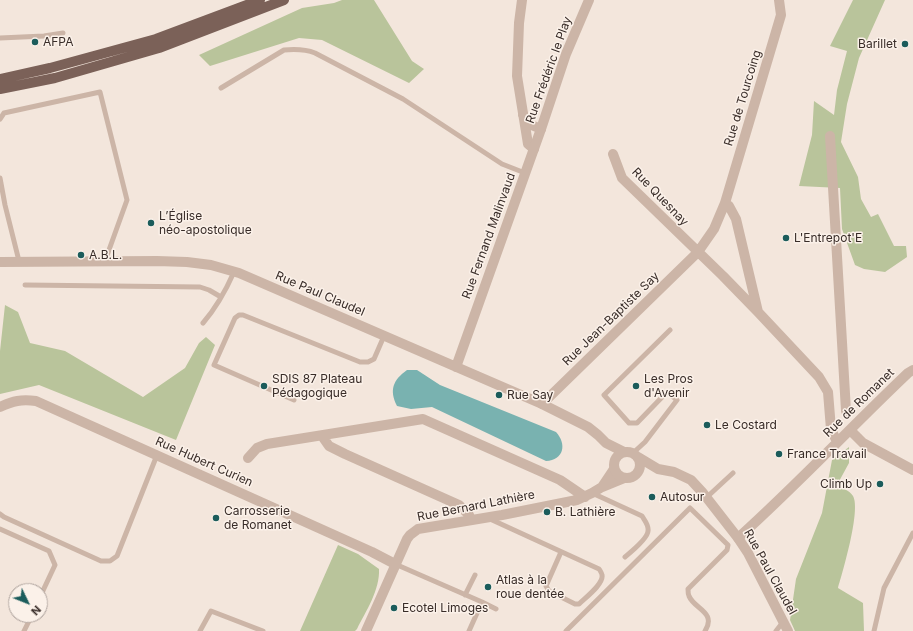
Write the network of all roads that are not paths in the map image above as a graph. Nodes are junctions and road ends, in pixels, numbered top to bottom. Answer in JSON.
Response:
{"nodes":[{"id":1,"x":260,"y":0,"type":"edge"},
{"id":2,"x":284,"y":0,"type":"edge"},
{"id":3,"x":522,"y":0,"type":"edge"},
{"id":4,"x":589,"y":0,"type":"edge"},
{"id":5,"x":779,"y":0,"type":"edge"},
{"id":6,"x":63,"y":33,"type":"dead end"},
{"id":7,"x":0,"y":38,"type":"edge"},
{"id":8,"x":0,"y":79,"type":"edge"},
{"id":9,"x":221,"y":88,"type":"dead end"},
{"id":10,"x":0,"y":89,"type":"edge"},
{"id":11,"x":523,"y":115,"type":"junction"},
{"id":12,"x":0,"y":119,"type":"edge"},
{"id":13,"x":541,"y":129,"type":"junction"},
{"id":14,"x":830,"y":136,"type":"dead end"},
{"id":15,"x":534,"y":148,"type":"junction"},
{"id":16,"x":612,"y":154,"type":"dead end"},
{"id":17,"x":525,"y":173,"type":"junction"},
{"id":18,"x":0,"y":178,"type":"edge"},
{"id":19,"x":725,"y":203,"type":"junction"},
{"id":20,"x":698,"y":252,"type":"junction"},
{"id":21,"x":19,"y":261,"type":"junction"},
{"id":22,"x":105,"y":261,"type":"junction"},
{"id":23,"x":0,"y":262,"type":"edge"},
{"id":24,"x":234,"y":272,"type":"junction"},
{"id":25,"x":25,"y":286,"type":"dead end"},
{"id":26,"x":221,"y":297,"type":"junction"},
{"id":27,"x":758,"y":312,"type":"junction"},
{"id":28,"x":203,"y":323,"type":"dead end"},
{"id":29,"x":670,"y":330,"type":"dead end"},
{"id":30,"x":384,"y":336,"type":"junction"},
{"id":31,"x":456,"y":367,"type":"junction"},
{"id":32,"x":913,"y":370,"type":"edge"},
{"id":33,"x":294,"y":400,"type":"dead end"},
{"id":34,"x":542,"y":404,"type":"junction"},
{"id":35,"x":0,"y":407,"type":"edge"},
{"id":36,"x":846,"y":411,"type":"dead end"},
{"id":37,"x":850,"y":430,"type":"junction"},
{"id":38,"x":322,"y":436,"type":"junction"},
{"id":39,"x":838,"y":442,"type":"junction"},
{"id":40,"x":606,"y":443,"type":"junction"},
{"id":41,"x":632,"y":454,"type":"junction"},
{"id":42,"x":157,"y":455,"type":"junction"},
{"id":43,"x":248,"y":458,"type":"dead end"},
{"id":44,"x":614,"y":465,"type":"junction"},
{"id":45,"x":658,"y":469,"type":"junction"},
{"id":46,"x":913,"y":470,"type":"edge"},
{"id":47,"x":733,"y":473,"type":"dead end"},
{"id":48,"x":636,"y":474,"type":"junction"},
{"id":49,"x":624,"y":478,"type":"junction"},
{"id":50,"x":602,"y":486,"type":"junction"},
{"id":51,"x":589,"y":495,"type":"junction"},
{"id":52,"x":707,"y":497,"type":"junction"},
{"id":53,"x":0,"y":514,"type":"edge"},
{"id":54,"x":487,"y":517,"type":"junction"},
{"id":55,"x":471,"y":520,"type":"junction"},
{"id":56,"x":0,"y":529,"type":"edge"},
{"id":57,"x":913,"y":533,"type":"edge"},
{"id":58,"x":738,"y":538,"type":"junction"},
{"id":59,"x":561,"y":552,"type":"junction"},
{"id":60,"x":625,"y":557,"type":"dead end"},
{"id":61,"x":395,"y":564,"type":"junction"},
{"id":62,"x":475,"y":575,"type":"dead end"},
{"id":63,"x":47,"y":583,"type":"edge"},
{"id":64,"x":465,"y":595,"type":"junction"},
{"id":65,"x":482,"y":602,"type":"junction"},
{"id":66,"x":496,"y":609,"type":"dead end"},
{"id":67,"x":785,"y":627,"type":"edge"},
{"id":68,"x":200,"y":631,"type":"edge"},
{"id":69,"x":263,"y":631,"type":"edge"},
{"id":70,"x":366,"y":631,"type":"edge"},
{"id":71,"x":470,"y":631,"type":"edge"},
{"id":72,"x":566,"y":631,"type":"edge"},
{"id":73,"x":705,"y":631,"type":"edge"},
{"id":74,"x":776,"y":631,"type":"edge"},
{"id":75,"x":874,"y":631,"type":"edge"}],
"edges":[{"from":1,"to":8,"type":"main road"},
{"from":2,"to":10,"type":"main road"},
{"from":3,"to":11,"type":"street"},
{"from":4,"to":13,"type":"street","name":"Rue Frédéric le Play"},
{"from":5,"to":19,"type":"street","name":"Rue de Tourcoing"},
{"from":6,"to":7,"type":"lane"},
{"from":9,"to":17,"type":"lane"},
{"from":11,"to":13,"type":"street"},
{"from":11,"to":15,"type":"street"},
{"from":12,"to":22,"type":"lane"},
{"from":13,"to":15,"type":"street","name":"Rue Frédéric le Play"},
{"from":14,"to":36,"type":"street"},
{"from":15,"to":17,"type":"street","name":"Rue Fernand Malinvaud"},
{"from":16,"to":20,"type":"street","name":"Rue Quesnay"},
{"from":17,"to":31,"type":"street","name":"Rue Fernand Malinvaud"},
{"from":18,"to":21,"type":"lane"},
{"from":19,"to":20,"type":"street","name":"Rue de Tourcoing"},
{"from":19,"to":27,"type":"street"},
{"from":20,"to":27,"type":"street"},
{"from":20,"to":34,"type":"street","name":"Rue Jean-Baptiste Say"},
{"from":21,"to":22,"type":"street","name":"Rue Paul Claudel"},
{"from":21,"to":23,"type":"street","name":"Rue Paul Claudel"},
{"from":22,"to":24,"type":"street","name":"Rue Paul Claudel"},
{"from":24,"to":26,"type":"lane"},
{"from":24,"to":30,"type":"street","name":"Rue Paul Claudel"},
{"from":25,"to":26,"type":"lane"},
{"from":26,"to":28,"type":"lane"},
{"from":27,"to":39,"type":"street"},
{"from":29,"to":41,"type":"lane"},
{"from":30,"to":31,"type":"street","name":"Rue Paul Claudel"},
{"from":30,"to":33,"type":"lane"},
{"from":31,"to":34,"type":"street","name":"Rue Paul Claudel"},
{"from":32,"to":37,"type":"street","name":"Rue de Romanet"},
{"from":34,"to":40,"type":"street","name":"Rue Paul Claudel"},
{"from":35,"to":42,"type":"street","name":"Rue Hubert Curien"},
{"from":37,"to":39,"type":"street","name":"Rue de Romanet"},
{"from":37,"to":46,"type":"street"},
{"from":38,"to":43,"type":"street"},
{"from":38,"to":51,"type":"street"},
{"from":38,"to":55,"type":"street"},
{"from":39,"to":58,"type":"street","name":"Rue de Romanet"},
{"from":40,"to":41,"type":"street","name":"Rue Paul Claudel"},
{"from":40,"to":44,"type":"street","name":"Rue Paul Claudel"},
{"from":41,"to":44,"type":"street"},
{"from":41,"to":45,"type":"street","name":"Rue Paul Claudel"},
{"from":41,"to":48,"type":"street"},
{"from":42,"to":53,"type":"lane"},
{"from":42,"to":61,"type":"street","name":"Rue Hubert Curien"},
{"from":44,"to":49,"type":"street"},
{"from":44,"to":50,"type":"street","name":"Rue Bernard Lathière"},
{"from":45,"to":48,"type":"street","name":"Rue Paul Claudel"},
{"from":45,"to":52,"type":"street","name":"Rue Paul Claudel"},
{"from":47,"to":52,"type":"lane"},
{"from":48,"to":49,"type":"street"},
{"from":49,"to":50,"type":"street","name":"Rue Bernard Lathière"},
{"from":50,"to":51,"type":"street","name":"Rue Bernard Lathière"},
{"from":51,"to":54,"type":"street","name":"Rue Bernard Lathière"},
{"from":51,"to":60,"type":"lane"},
{"from":52,"to":58,"type":"street","name":"Rue Paul Claudel"},
{"from":54,"to":55,"type":"street","name":"Rue Bernard Lathière"},
{"from":54,"to":59,"type":"lane"},
{"from":55,"to":61,"type":"street","name":"Rue Bernard Lathière"},
{"from":56,"to":63,"type":"lane"},
{"from":57,"to":75,"type":"lane"},
{"from":58,"to":67,"type":"street","name":"Rue Paul Claudel"},
{"from":59,"to":59,"type":"lane"},
{"from":61,"to":64,"type":"lane"},
{"from":61,"to":70,"type":"street","name":"Rue Bernard Lathière"},
{"from":62,"to":64,"type":"lane"},
{"from":64,"to":65,"type":"lane"},
{"from":65,"to":66,"type":"lane"},
{"from":65,"to":71,"type":"lane"},
{"from":67,"to":74,"type":"lane"},
{"from":68,"to":69,"type":"lane"},
{"from":72,"to":73,"type":"lane"}]}
